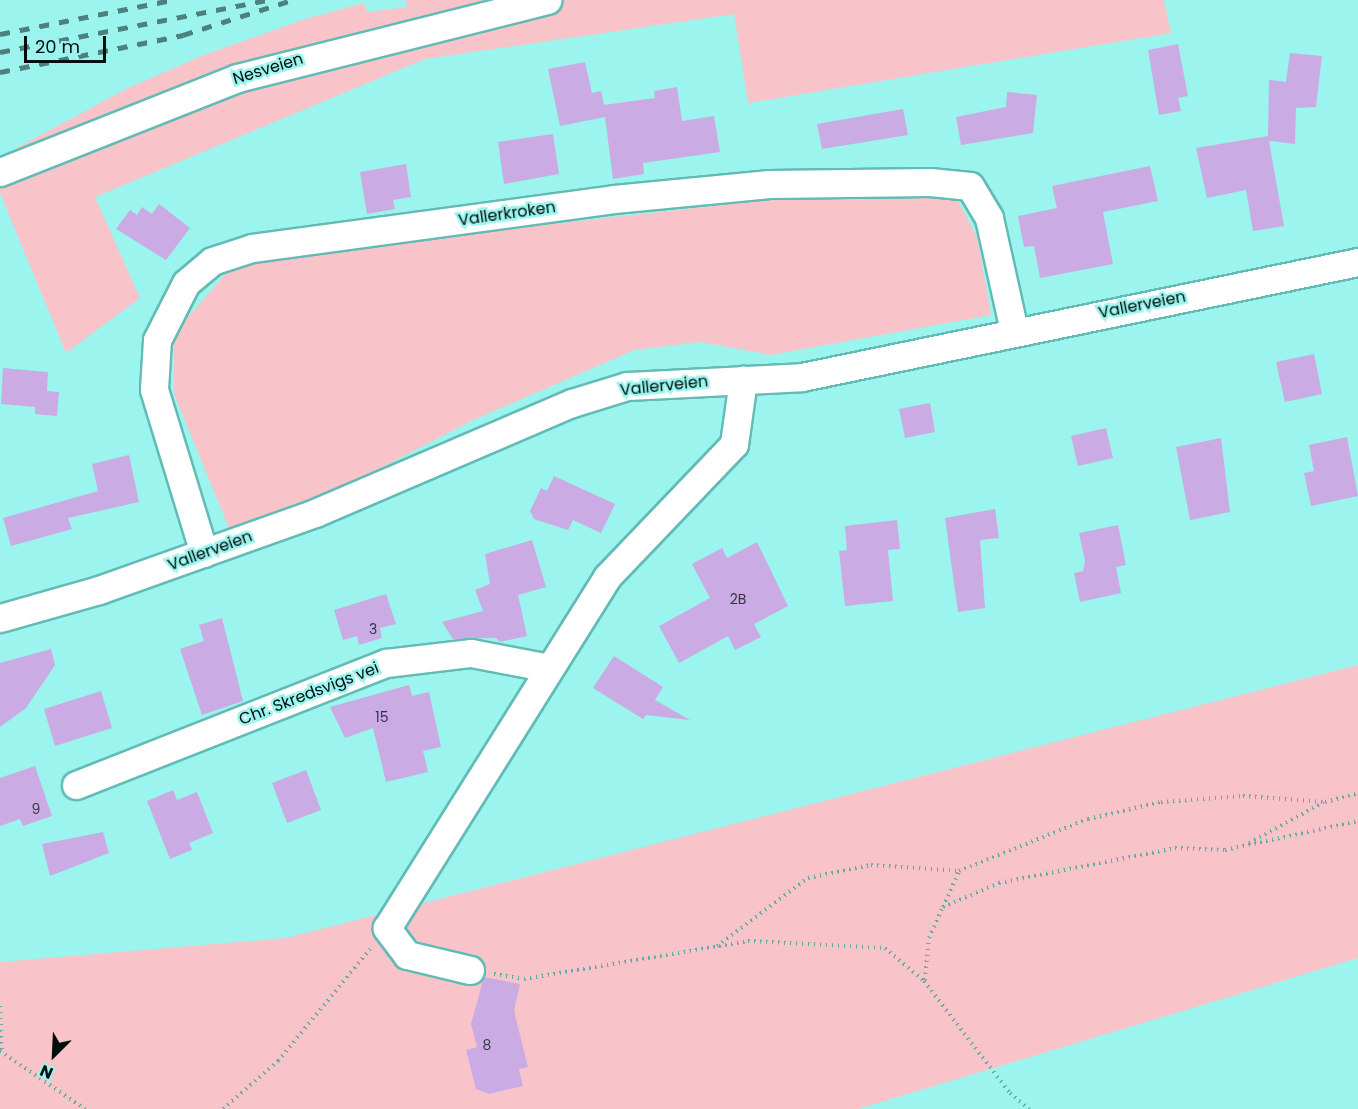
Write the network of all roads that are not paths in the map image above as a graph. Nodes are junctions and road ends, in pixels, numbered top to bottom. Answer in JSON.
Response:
{"nodes":[{"id":1,"x":546,"y":0,"type":"edge"},
{"id":2,"x":0,"y":172,"type":"edge"},
{"id":3,"x":1358,"y":262,"type":"edge"},
{"id":4,"x":1014,"y":331,"type":"junction"},
{"id":5,"x":743,"y":380,"type":"junction"},
{"id":6,"x":204,"y":553,"type":"junction"},
{"id":7,"x":0,"y":618,"type":"edge"},
{"id":8,"x":550,"y":668,"type":"junction"},
{"id":9,"x":76,"y":785,"type":"dead end"},
{"id":10,"x":470,"y":970,"type":"road end"}],
"edges":[{"from":1,"to":2,"type":"street","name":"Nesveien"},
{"from":3,"to":4,"type":"street","name":"Vallerveien"},
{"from":4,"to":5,"type":"street","name":"Vallerveien"},
{"from":4,"to":6,"type":"street","name":"Vallerkroken"},
{"from":5,"to":6,"type":"street","name":"Vallerveien"},
{"from":5,"to":8,"type":"street"},
{"from":6,"to":7,"type":"street","name":"Vallerveien"},
{"from":8,"to":9,"type":"street","name":"Chr. Skredsvigs vei"},
{"from":8,"to":10,"type":"street"}]}
